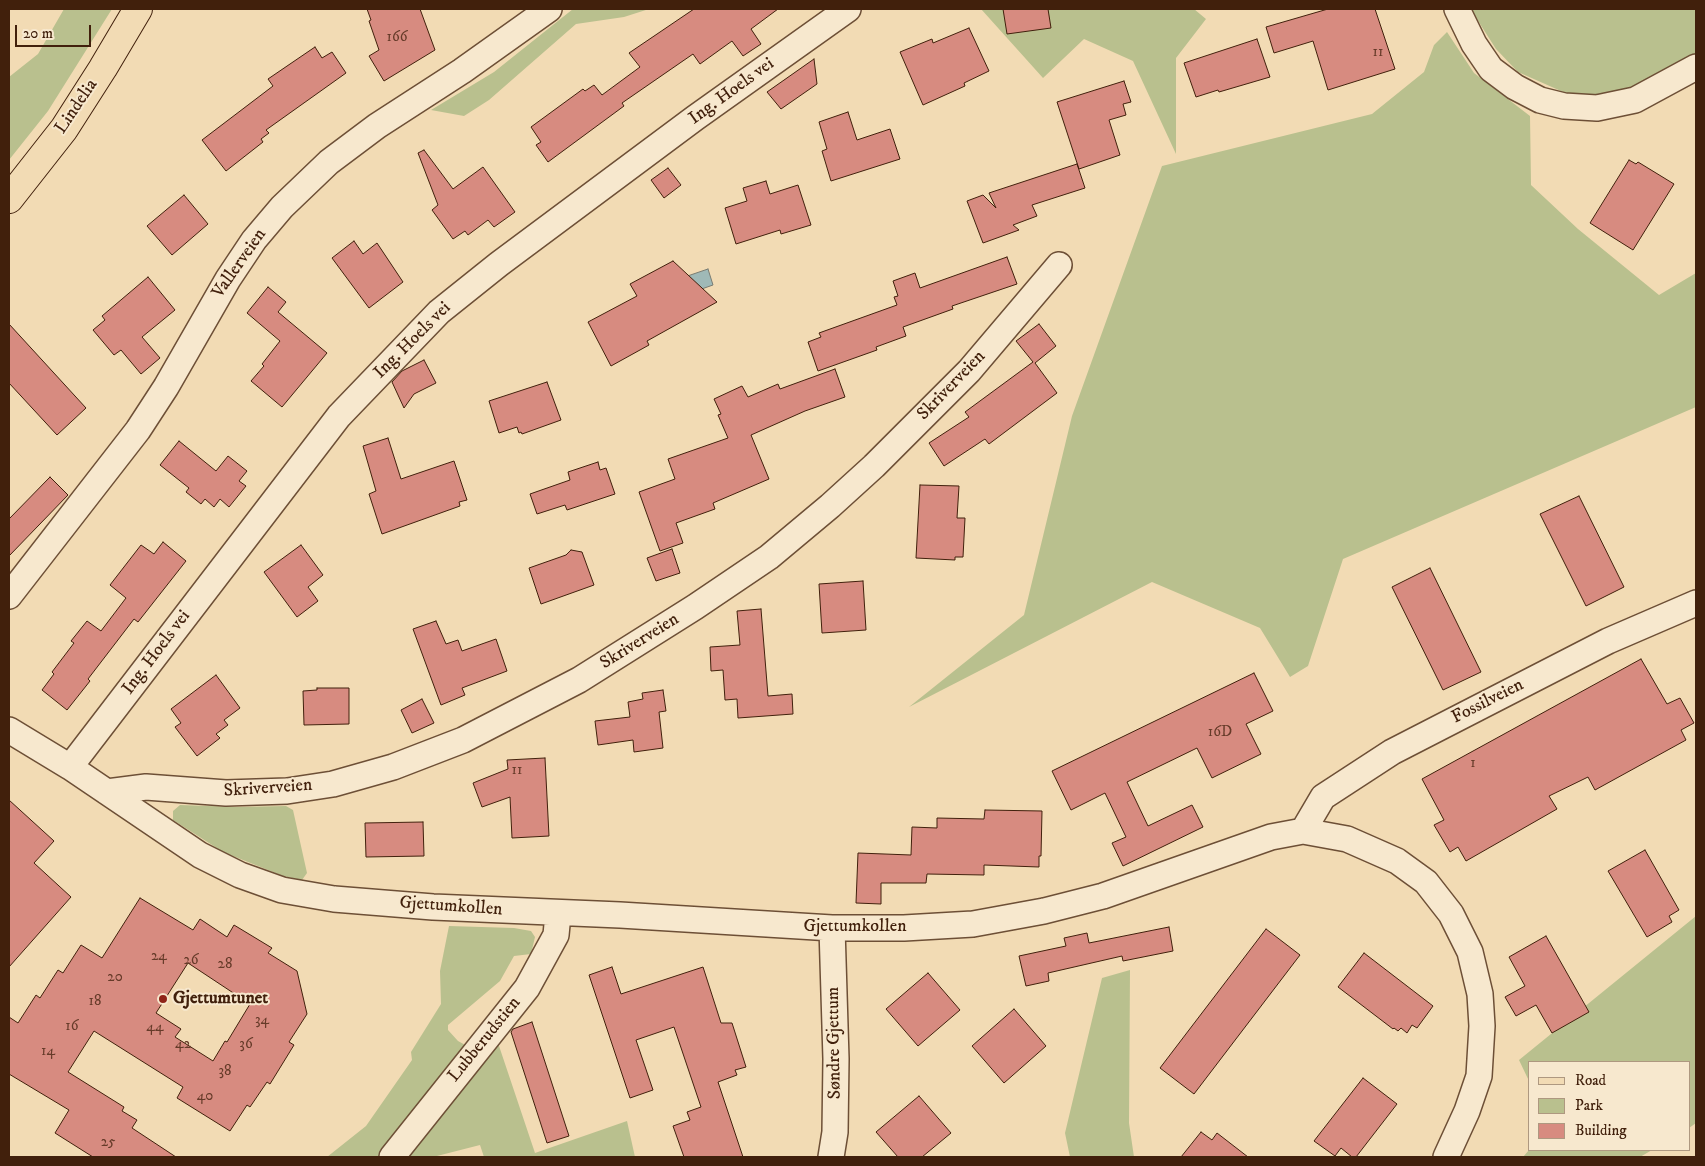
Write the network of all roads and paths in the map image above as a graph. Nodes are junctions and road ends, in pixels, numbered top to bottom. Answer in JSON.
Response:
{"nodes":[{"id":1,"x":138,"y":9,"type":"edge"},
{"id":2,"x":549,"y":9,"type":"edge"},
{"id":3,"x":848,"y":9,"type":"edge"},
{"id":4,"x":1457,"y":9,"type":"edge"},
{"id":5,"x":1696,"y":67,"type":"edge"},
{"id":6,"x":9,"y":199,"type":"edge"},
{"id":7,"x":1059,"y":266,"type":"dead end"},
{"id":8,"x":9,"y":596,"type":"edge"},
{"id":9,"x":1696,"y":603,"type":"edge"},
{"id":10,"x":9,"y":730,"type":"edge"},
{"id":11,"x":70,"y":767,"type":"junction"},
{"id":12,"x":108,"y":792,"type":"junction"},
{"id":13,"x":1303,"y":831,"type":"junction"},
{"id":14,"x":558,"y":914,"type":"junction"},
{"id":15,"x":832,"y":928,"type":"junction"},
{"id":16,"x":392,"y":1157,"type":"edge"},
{"id":17,"x":831,"y":1157,"type":"edge"},
{"id":18,"x":1446,"y":1157,"type":"edge"}],
"edges":[{"from":1,"to":6,"type":"main road","name":"Lindelia"},
{"from":2,"to":8,"type":"street","name":"Vallerveien"},
{"from":3,"to":11,"type":"street","name":"Ing. Hoels vei"},
{"from":4,"to":5,"type":"street"},
{"from":7,"to":12,"type":"street","name":"Skriverveien"},
{"from":9,"to":13,"type":"street","name":"Fossilveien"},
{"from":10,"to":11,"type":"street","name":"Gjettumkollen"},
{"from":11,"to":12,"type":"street","name":"Gjettumkollen"},
{"from":12,"to":14,"type":"street","name":"Gjettumkollen"},
{"from":13,"to":15,"type":"street","name":"Gjettumkollen"},
{"from":13,"to":18,"type":"street","name":"Gjettumkollen"},
{"from":14,"to":15,"type":"street","name":"Gjettumkollen"},
{"from":14,"to":16,"type":"street","name":"Lubberudstien"},
{"from":15,"to":17,"type":"street","name":"Søndre Gjettum"}]}
